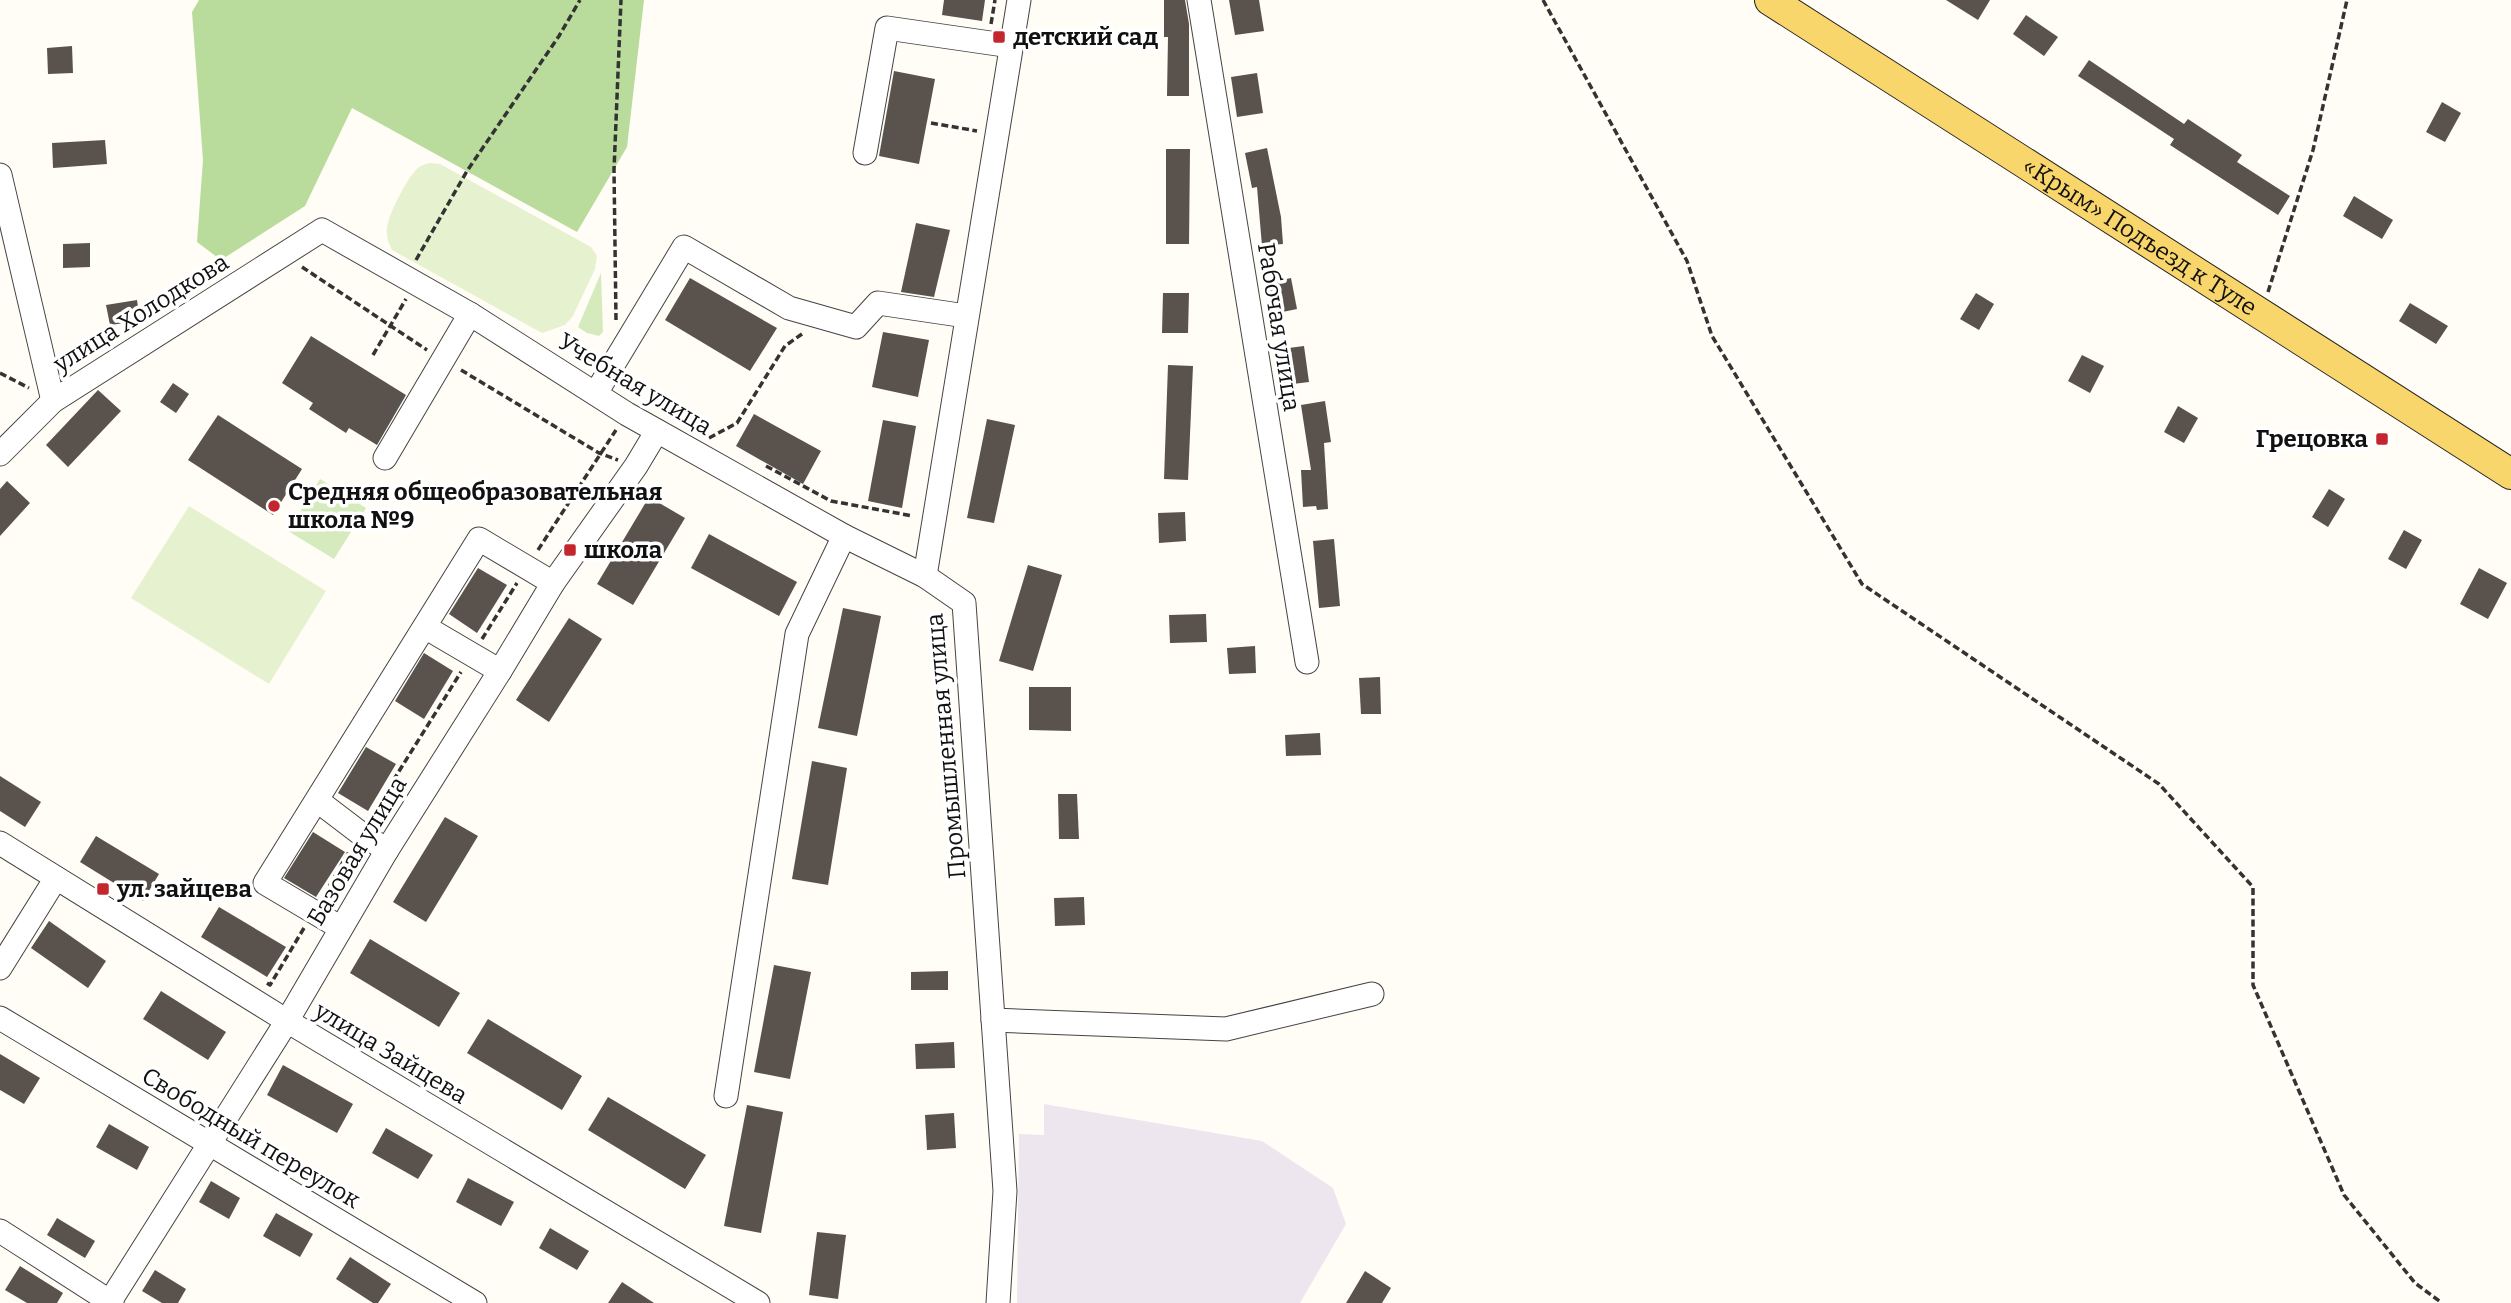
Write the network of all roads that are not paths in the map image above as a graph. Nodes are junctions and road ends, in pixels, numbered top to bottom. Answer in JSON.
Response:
{"nodes":[{"id":1,"x":1019,"y":0,"type":"edge"},
{"id":2,"x":1199,"y":0,"type":"edge"},
{"id":3,"x":1770,"y":0,"type":"edge"},
{"id":4,"x":1011,"y":46,"type":"junction"},
{"id":5,"x":865,"y":153,"type":"dead end"},
{"id":6,"x":0,"y":175,"type":"edge"},
{"id":7,"x":6,"y":228,"type":"edge"},
{"id":8,"x":321,"y":230,"type":"joint"},
{"id":9,"x":470,"y":314,"type":"junction"},
{"id":10,"x":966,"y":316,"type":"junction"},
{"id":11,"x":596,"y":393,"type":"junction"},
{"id":12,"x":53,"y":401,"type":"junction"},
{"id":13,"x":657,"y":431,"type":"junction"},
{"id":14,"x":0,"y":454,"type":"edge"},
{"id":15,"x":385,"y":458,"type":"dead end"},
{"id":16,"x":2511,"y":474,"type":"edge"},
{"id":17,"x":844,"y":536,"type":"junction"},
{"id":18,"x":925,"y":576,"type":"junction"},
{"id":19,"x":553,"y":583,"type":"junction"},
{"id":20,"x":425,"y":626,"type":"junction"},
{"id":21,"x":1307,"y":662,"type":"dead end"},
{"id":22,"x":500,"y":671,"type":"junction"},
{"id":23,"x":318,"y":801,"type":"junction"},
{"id":24,"x":0,"y":843,"type":"edge"},
{"id":25,"x":387,"y":850,"type":"junction"},
{"id":26,"x":56,"y":878,"type":"junction"},
{"id":27,"x":341,"y":928,"type":"junction"},
{"id":28,"x":0,"y":968,"type":"edge"},
{"id":29,"x":1372,"y":994,"type":"dead end"},
{"id":30,"x":0,"y":1018,"type":"edge"},
{"id":31,"x":993,"y":1020,"type":"junction"},
{"id":32,"x":287,"y":1021,"type":"junction"},
{"id":33,"x":726,"y":1096,"type":"dead end"},
{"id":34,"x":209,"y":1144,"type":"junction"},
{"id":35,"x":0,"y":1231,"type":"edge"},
{"id":36,"x":110,"y":1303,"type":"edge"},
{"id":37,"x":475,"y":1303,"type":"edge"},
{"id":38,"x":758,"y":1303,"type":"edge"},
{"id":39,"x":998,"y":1303,"type":"edge"}],
"edges":[{"from":1,"to":4,"type":"street"},
{"from":2,"to":21,"type":"street","name":"Рабочая улица"},
{"from":3,"to":16,"type":"main road","name":"«Крым» Подъезд к Туле"},
{"from":4,"to":5,"type":"street"},
{"from":4,"to":10,"type":"street"},
{"from":6,"to":7,"type":"street"},
{"from":7,"to":12,"type":"street"},
{"from":8,"to":9,"type":"street","name":"Учебная улица"},
{"from":8,"to":12,"type":"street","name":"улица Холодкова"},
{"from":9,"to":11,"type":"street","name":"Учебная улица"},
{"from":9,"to":15,"type":"street"},
{"from":10,"to":11,"type":"street"},
{"from":10,"to":18,"type":"street"},
{"from":11,"to":13,"type":"street","name":"Учебная улица"},
{"from":12,"to":14,"type":"street","name":"улица Холодкова"},
{"from":13,"to":17,"type":"street","name":"Учебная улица"},
{"from":13,"to":19,"type":"street","name":"Базовая улица"},
{"from":17,"to":18,"type":"street","name":"Учебная улица"},
{"from":17,"to":33,"type":"street"},
{"from":18,"to":31,"type":"street","name":"Промышленная улица"},
{"from":19,"to":20,"type":"street"},
{"from":19,"to":22,"type":"street","name":"Базовая улица"},
{"from":20,"to":22,"type":"street"},
{"from":20,"to":23,"type":"street"},
{"from":22,"to":25,"type":"street","name":"Базовая улица"},
{"from":23,"to":25,"type":"street"},
{"from":23,"to":27,"type":"street"},
{"from":24,"to":26,"type":"street","name":"улица Зайцева"},
{"from":25,"to":27,"type":"street","name":"Базовая улица"},
{"from":26,"to":28,"type":"street"},
{"from":26,"to":32,"type":"street","name":"улица Зайцева"},
{"from":27,"to":32,"type":"street","name":"Базовая улица"},
{"from":29,"to":31,"type":"street"},
{"from":30,"to":34,"type":"street","name":"Свободный переулок"},
{"from":31,"to":39,"type":"street","name":"Промышленная улица"},
{"from":32,"to":34,"type":"street","name":"Базовая улица"},
{"from":32,"to":38,"type":"street","name":"улица Зайцева"},
{"from":34,"to":36,"type":"street","name":"Базовая улица"},
{"from":34,"to":37,"type":"street","name":"Свободный переулок"},
{"from":35,"to":36,"type":"street"}]}
